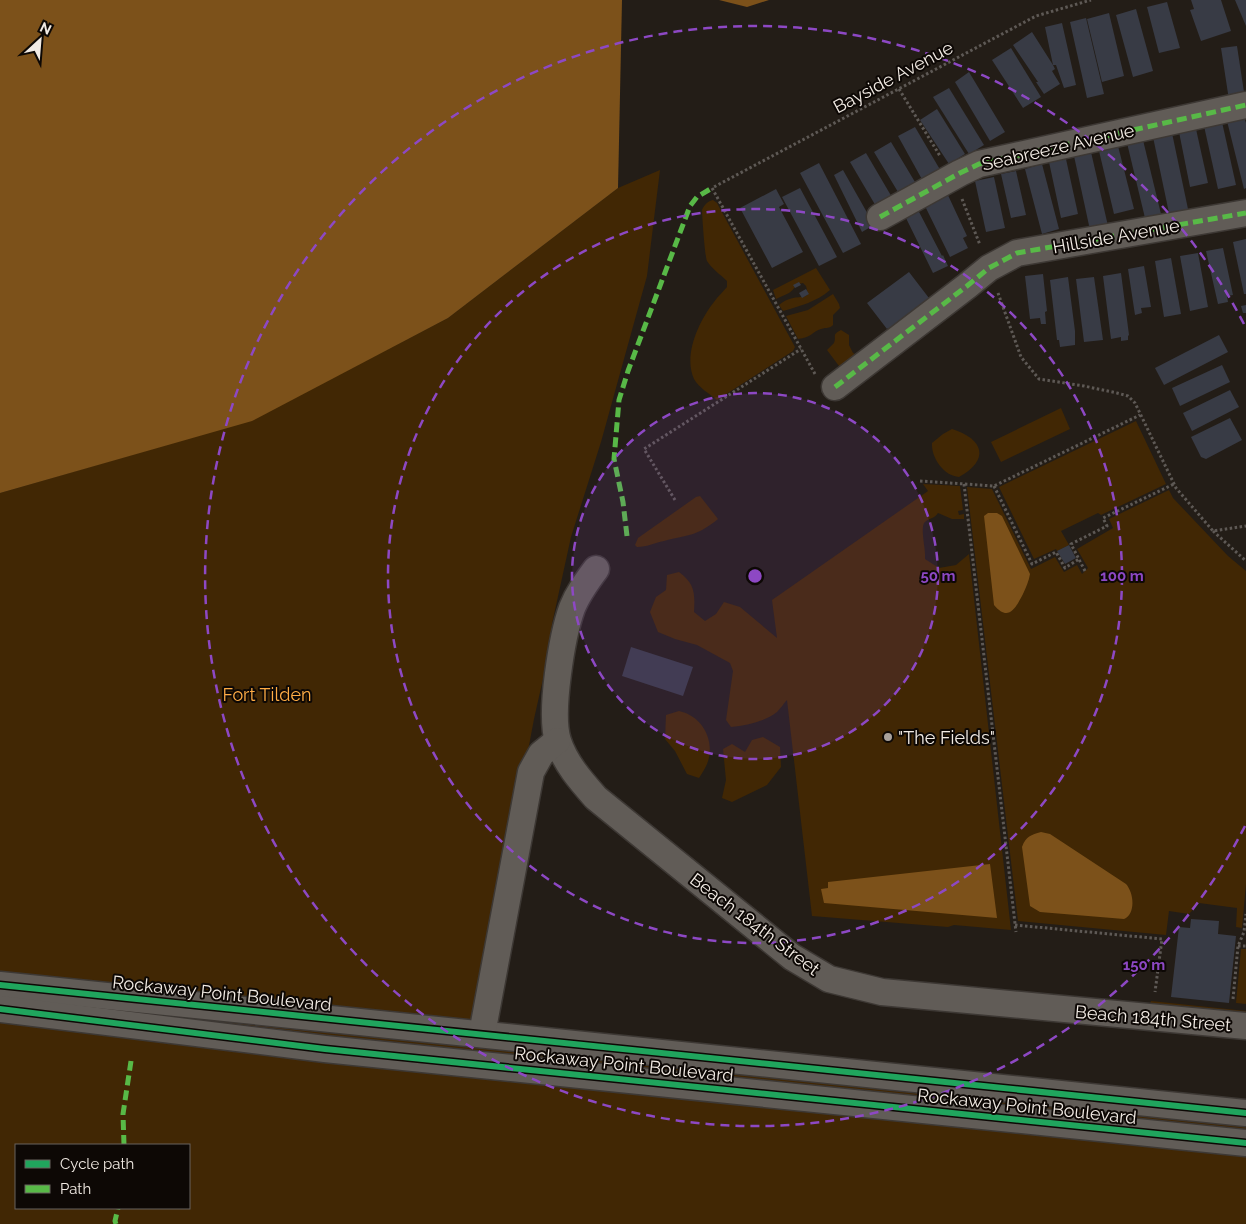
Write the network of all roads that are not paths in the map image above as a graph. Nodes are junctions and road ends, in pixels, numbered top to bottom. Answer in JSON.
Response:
{"nodes":[{"id":1,"x":1246,"y":104,"type":"edge"},
{"id":2,"x":1246,"y":213,"type":"edge"},
{"id":3,"x":880,"y":217,"type":"dead end"},
{"id":4,"x":835,"y":387,"type":"dead end"},
{"id":5,"x":596,"y":569,"type":"dead end"},
{"id":6,"x":558,"y":741,"type":"junction"},
{"id":7,"x":0,"y":985,"type":"edge"},
{"id":8,"x":0,"y":1009,"type":"edge"},
{"id":9,"x":1239,"y":1016,"type":"edge"},
{"id":10,"x":482,"y":1034,"type":"junction"},
{"id":11,"x":534,"y":1040,"type":"junction"},
{"id":12,"x":530,"y":1070,"type":"junction"},
{"id":13,"x":1246,"y":1113,"type":"edge"},
{"id":14,"x":1246,"y":1143,"type":"edge"}],
"edges":[{"from":1,"to":3,"type":"street","name":"Seabreeze Avenue"},
{"from":2,"to":4,"type":"street","name":"Hillside Avenue"},
{"from":5,"to":6,"type":"street","name":"Beach 184th Street"},
{"from":6,"to":9,"type":"street","name":"Beach 184th Street"},
{"from":6,"to":10,"type":"street"},
{"from":7,"to":10,"type":"street","name":"Rockaway Point Boulevard"},
{"from":8,"to":12,"type":"street","name":"Rockaway Point Boulevard"},
{"from":10,"to":11,"type":"street","name":"Rockaway Point Boulevard"},
{"from":11,"to":12,"type":"street"},
{"from":11,"to":13,"type":"street","name":"Rockaway Point Boulevard"},
{"from":12,"to":14,"type":"street","name":"Rockaway Point Boulevard"}]}
